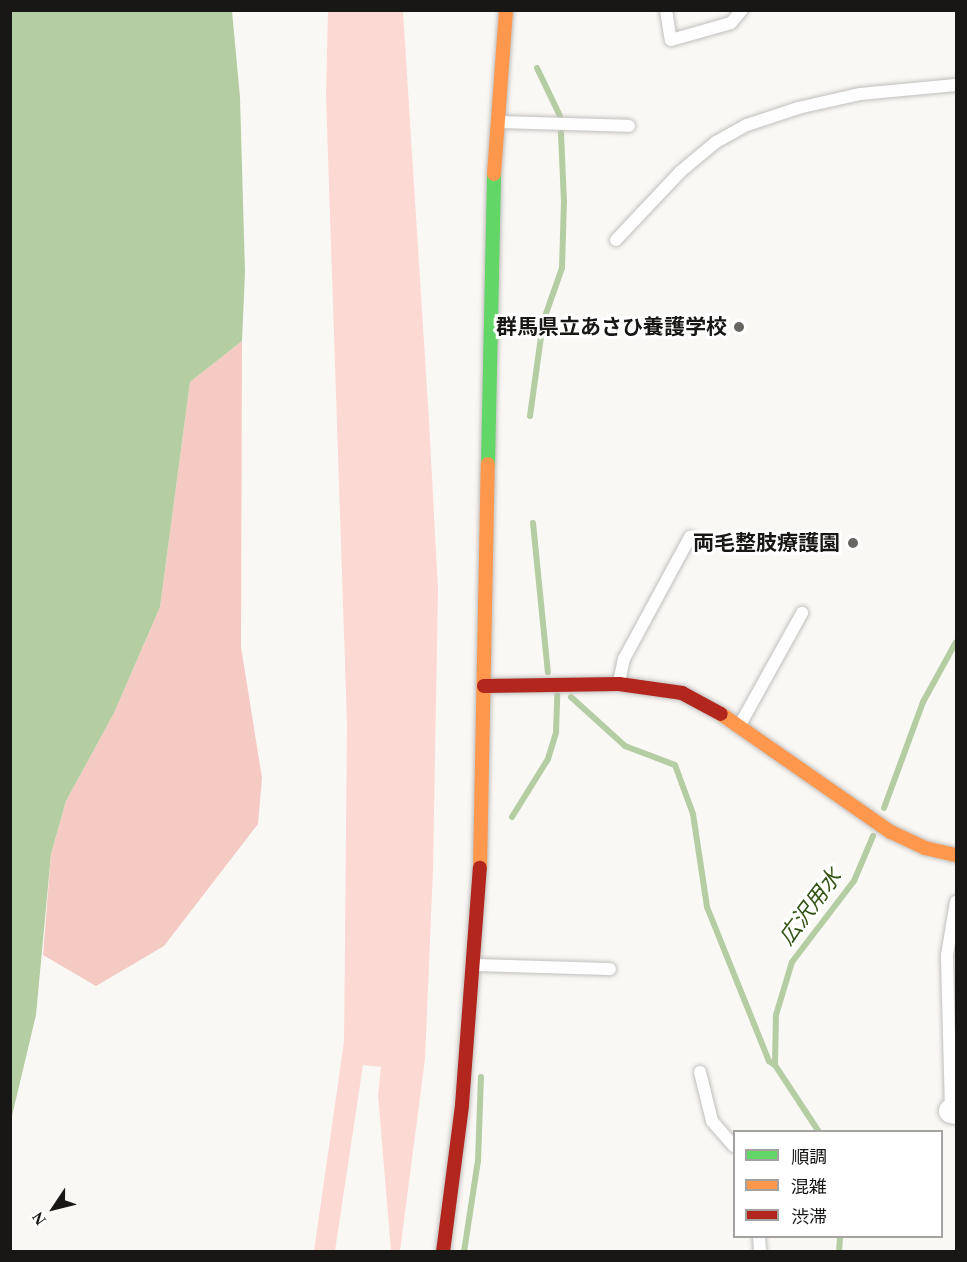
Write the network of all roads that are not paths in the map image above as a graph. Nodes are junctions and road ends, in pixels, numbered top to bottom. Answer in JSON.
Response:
{"nodes":[{"id":1,"x":506,"y":10,"type":"edge"},
{"id":2,"x":666,"y":10,"type":"edge"},
{"id":3,"x":742,"y":10,"type":"edge"},
{"id":4,"x":957,"y":85,"type":"edge"},
{"id":5,"x":495,"y":122,"type":"junction"},
{"id":6,"x":628,"y":126,"type":"dead end"},
{"id":7,"x":616,"y":240,"type":"dead end"},
{"id":8,"x":690,"y":537,"type":"dead end"},
{"id":9,"x":802,"y":613,"type":"dead end"},
{"id":10,"x":620,"y":684,"type":"junction"},
{"id":11,"x":484,"y":686,"type":"junction"},
{"id":12,"x":740,"y":724,"type":"junction"},
{"id":13,"x":957,"y":855,"type":"edge"},
{"id":14,"x":957,"y":902,"type":"edge"},
{"id":15,"x":473,"y":965,"type":"junction"},
{"id":16,"x":610,"y":969,"type":"dead end"},
{"id":17,"x":700,"y":1072,"type":"dead end"},
{"id":18,"x":954,"y":1112,"type":"edge"},
{"id":19,"x":733,"y":1144,"type":"edge"},
{"id":20,"x":443,"y":1251,"type":"edge"}],
"edges":[{"from":1,"to":5,"type":"street"},
{"from":2,"to":3,"type":"lane"},
{"from":4,"to":7,"type":"lane"},
{"from":5,"to":6,"type":"lane"},
{"from":5,"to":11,"type":"street"},
{"from":8,"to":10,"type":"lane"},
{"from":9,"to":12,"type":"lane"},
{"from":10,"to":11,"type":"street"},
{"from":10,"to":12,"type":"street"},
{"from":11,"to":15,"type":"street"},
{"from":12,"to":13,"type":"street"},
{"from":14,"to":18,"type":"lane"},
{"from":15,"to":16,"type":"lane"},
{"from":15,"to":20,"type":"street"},
{"from":17,"to":19,"type":"lane"}]}
